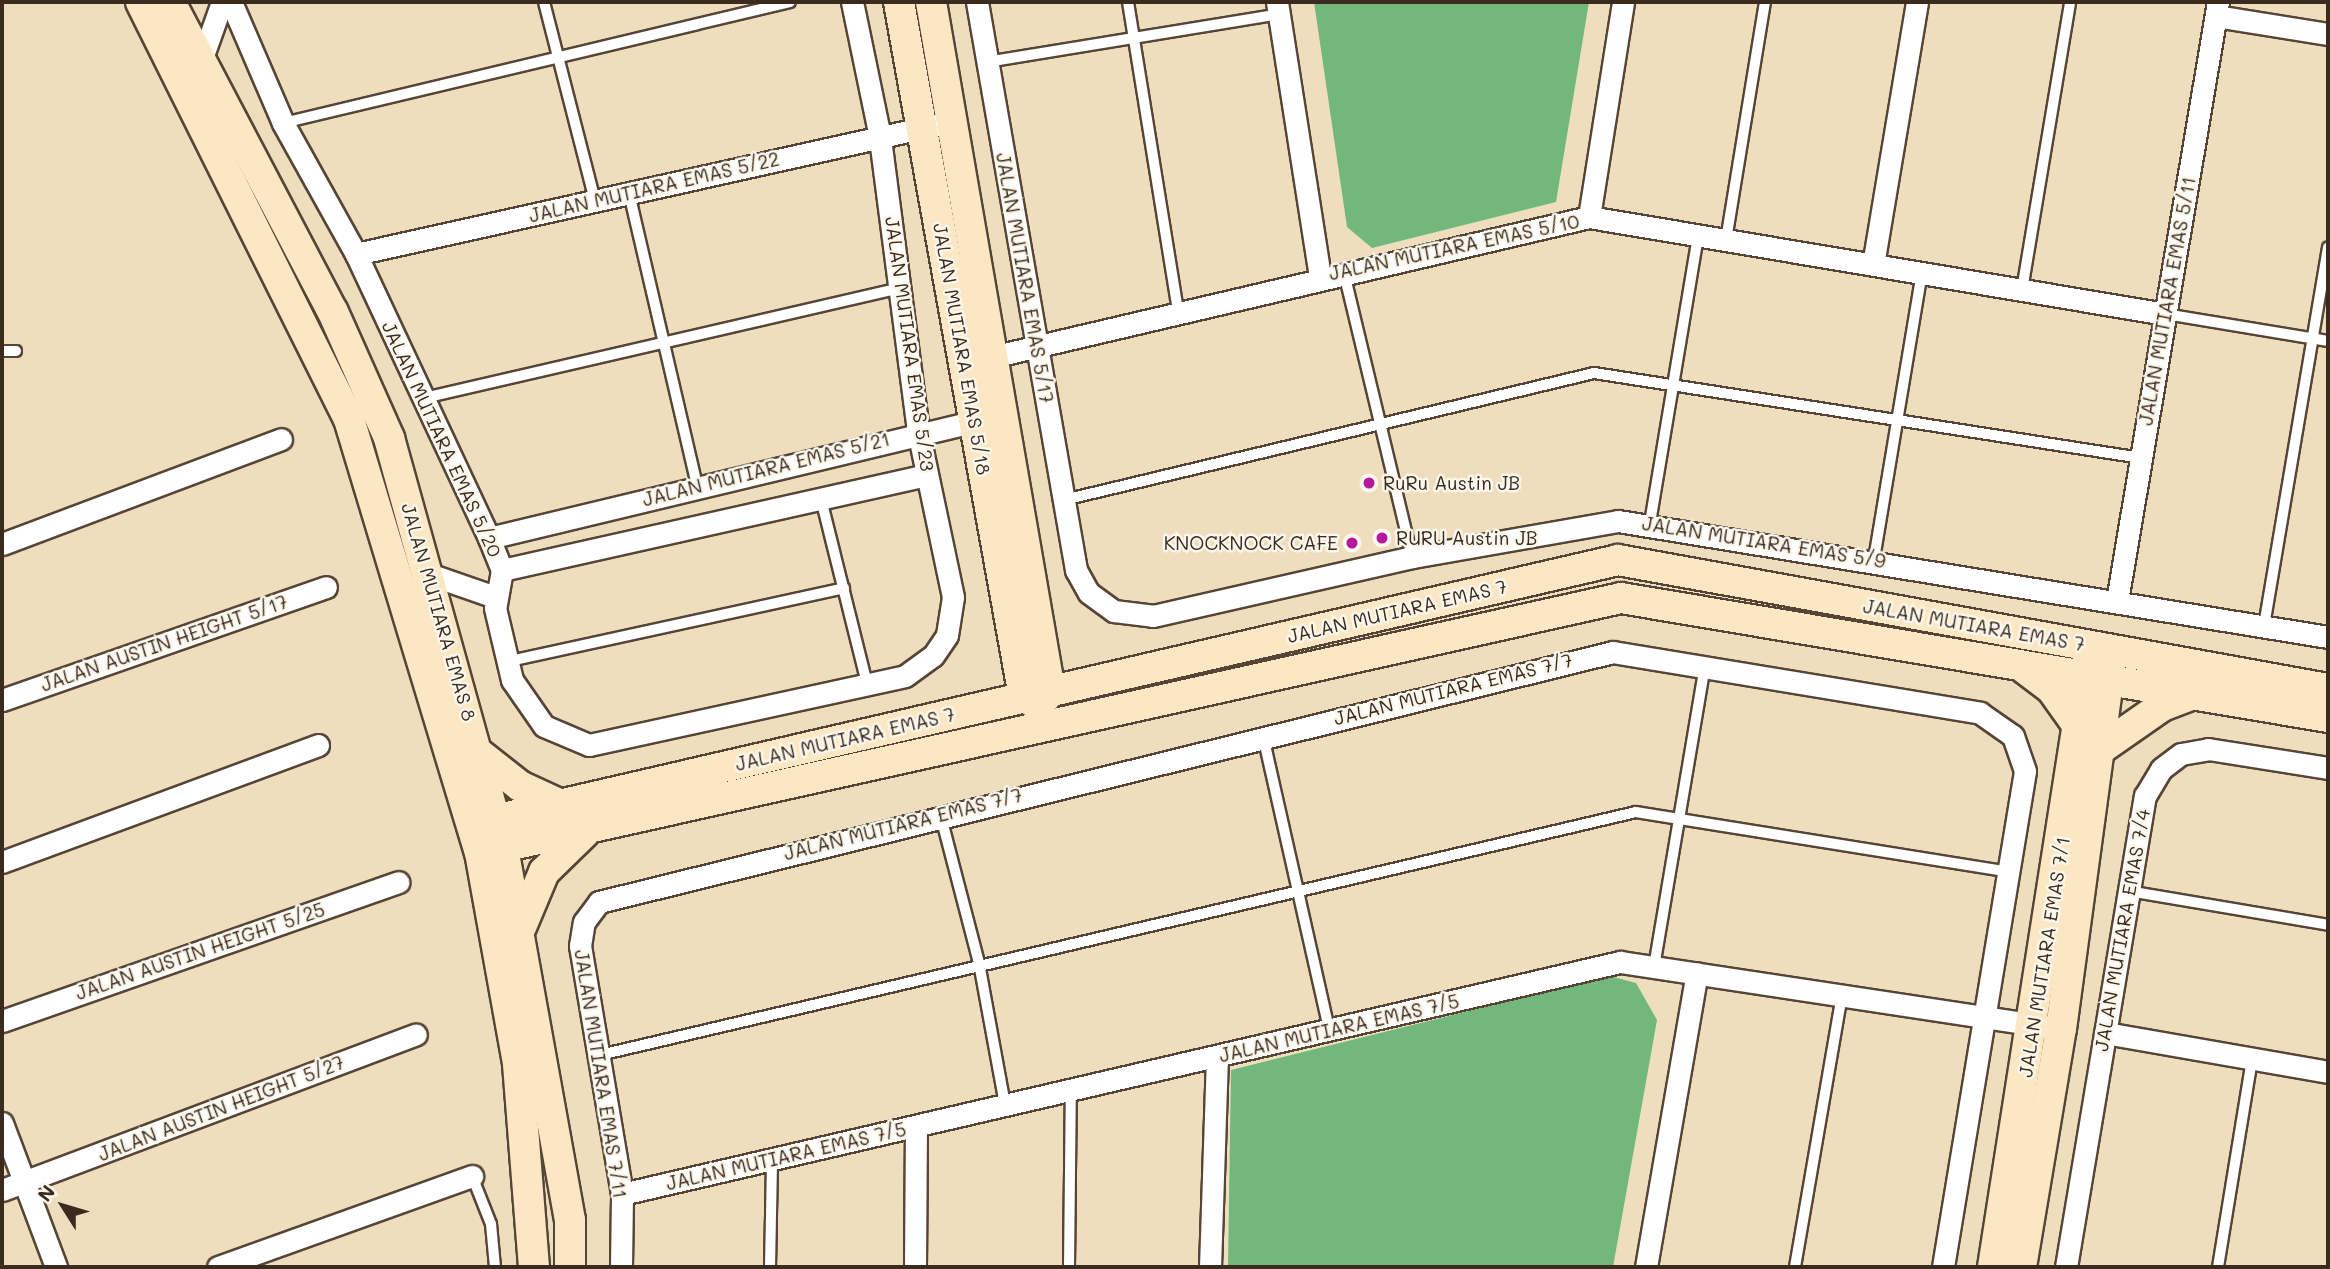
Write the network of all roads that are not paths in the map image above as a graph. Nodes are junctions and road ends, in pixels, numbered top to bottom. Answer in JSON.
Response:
{"nodes":[{"id":1,"x":141,"y":2,"type":"edge"},
{"id":2,"x":170,"y":2,"type":"edge"},
{"id":3,"x":222,"y":2,"type":"edge"},
{"id":4,"x":231,"y":2,"type":"edge"},
{"id":5,"x":544,"y":2,"type":"edge"},
{"id":6,"x":790,"y":2,"type":"edge"},
{"id":7,"x":852,"y":2,"type":"edge"},
{"id":8,"x":900,"y":2,"type":"edge"},
{"id":9,"x":931,"y":2,"type":"edge"},
{"id":10,"x":977,"y":2,"type":"edge"},
{"id":11,"x":1128,"y":2,"type":"edge"},
{"id":12,"x":1623,"y":2,"type":"edge"},
{"id":13,"x":1766,"y":2,"type":"edge"},
{"id":14,"x":1917,"y":2,"type":"edge"},
{"id":15,"x":2070,"y":2,"type":"edge"},
{"id":16,"x":2216,"y":5,"type":"edge"},
{"id":17,"x":1278,"y":8,"type":"edge"},
{"id":18,"x":2328,"y":34,"type":"edge"},
{"id":19,"x":1134,"y":38,"type":"junction"},
{"id":20,"x":557,"y":53,"type":"junction"},
{"id":21,"x":201,"y":61,"type":"junction"},
{"id":22,"x":987,"y":62,"type":"junction"},
{"id":23,"x":953,"y":121,"type":"junction"},
{"id":24,"x":283,"y":123,"type":"junction"},
{"id":25,"x":924,"y":127,"type":"junction"},
{"id":26,"x":880,"y":137,"type":"junction"},
{"id":27,"x":629,"y":193,"type":"junction"},
{"id":28,"x":595,"y":200,"type":"junction"},
{"id":29,"x":1589,"y":217,"type":"junction"},
{"id":30,"x":1698,"y":236,"type":"junction"},
{"id":31,"x":1726,"y":240,"type":"junction"},
{"id":32,"x":2328,"y":247,"type":"edge"},
{"id":33,"x":356,"y":254,"type":"junction"},
{"id":34,"x":1873,"y":265,"type":"junction"},
{"id":35,"x":1343,"y":270,"type":"junction"},
{"id":36,"x":1922,"y":274,"type":"junction"},
{"id":37,"x":1320,"y":276,"type":"junction"},
{"id":38,"x":903,"y":287,"type":"junction"},
{"id":39,"x":2022,"y":290,"type":"junction"},
{"id":40,"x":1178,"y":311,"type":"junction"},
{"id":41,"x":2165,"y":314,"type":"junction"},
{"id":42,"x":2313,"y":338,"type":"junction"},
{"id":43,"x":2328,"y":341,"type":"edge"},
{"id":44,"x":661,"y":343,"type":"junction"},
{"id":45,"x":1035,"y":346,"type":"junction"},
{"id":46,"x":2,"y":351,"type":"edge"},
{"id":47,"x":16,"y":351,"type":"dead end"},
{"id":48,"x":996,"y":356,"type":"junction"},
{"id":49,"x":1673,"y":382,"type":"junction"},
{"id":50,"x":424,"y":398,"type":"junction"},
{"id":51,"x":1898,"y":418,"type":"junction"},
{"id":52,"x":975,"y":421,"type":"junction"},
{"id":53,"x":1380,"y":425,"type":"junction"},
{"id":54,"x":918,"y":431,"type":"junction"},
{"id":55,"x":281,"y":439,"type":"dead end"},
{"id":56,"x":2141,"y":458,"type":"junction"},
{"id":57,"x":927,"y":475,"type":"junction"},
{"id":58,"x":697,"y":486,"type":"junction"},
{"id":59,"x":821,"y":499,"type":"junction"},
{"id":60,"x":1068,"y":499,"type":"junction"},
{"id":61,"x":1650,"y":523,"type":"junction"},
{"id":62,"x":489,"y":538,"type":"junction"},
{"id":63,"x":2,"y":544,"type":"edge"},
{"id":64,"x":1073,"y":555,"type":"joint"},
{"id":65,"x":1412,"y":557,"type":"junction"},
{"id":66,"x":1874,"y":559,"type":"junction"},
{"id":67,"x":502,"y":570,"type":"junction"},
{"id":68,"x":429,"y":574,"type":"junction"},
{"id":69,"x":326,"y":587,"type":"dead end"},
{"id":70,"x":844,"y":588,"type":"junction"},
{"id":71,"x":495,"y":597,"type":"junction"},
{"id":72,"x":2117,"y":601,"type":"junction"},
{"id":73,"x":2264,"y":626,"type":"junction"},
{"id":74,"x":2328,"y":636,"type":"edge"},
{"id":75,"x":2101,"y":648,"type":"junction"},
{"id":76,"x":505,"y":662,"type":"junction"},
{"id":77,"x":2020,"y":665,"type":"junction"},
{"id":78,"x":1704,"y":667,"type":"junction"},
{"id":79,"x":912,"y":673,"type":"joint"},
{"id":80,"x":2097,"y":678,"type":"junction"},
{"id":81,"x":868,"y":687,"type":"junction"},
{"id":82,"x":2328,"y":690,"type":"edge"},
{"id":83,"x":2193,"y":694,"type":"junction"},
{"id":84,"x":1038,"y":698,"type":"junction"},
{"id":85,"x":2,"y":699,"type":"edge"},
{"id":86,"x":2328,"y":718,"type":"edge"},
{"id":87,"x":1075,"y":720,"type":"junction"},
{"id":88,"x":2078,"y":726,"type":"junction"},
{"id":89,"x":1006,"y":734,"type":"junction"},
{"id":90,"x":1263,"y":736,"type":"junction"},
{"id":91,"x":318,"y":745,"type":"dead end"},
{"id":92,"x":2099,"y":750,"type":"junction"},
{"id":93,"x":478,"y":753,"type":"junction"},
{"id":94,"x":2328,"y":768,"type":"edge"},
{"id":95,"x":561,"y":805,"type":"junction"},
{"id":96,"x":941,"y":815,"type":"junction"},
{"id":97,"x":1680,"y":816,"type":"junction"},
{"id":98,"x":589,"y":830,"type":"junction"},
{"id":99,"x":488,"y":837,"type":"junction"},
{"id":100,"x":2,"y":862,"type":"edge"},
{"id":101,"x":2009,"y":872,"type":"junction"},
{"id":102,"x":398,"y":882,"type":"dead end"},
{"id":103,"x":1298,"y":887,"type":"junction"},
{"id":104,"x":2128,"y":891,"type":"junction"},
{"id":105,"x":613,"y":895,"type":"joint"},
{"id":106,"x":2328,"y":925,"type":"edge"},
{"id":107,"x":521,"y":927,"type":"junction"},
{"id":108,"x":979,"y":963,"type":"junction"},
{"id":109,"x":1654,"y":967,"type":"junction"},
{"id":110,"x":1697,"y":974,"type":"junction"},
{"id":111,"x":1842,"y":996,"type":"junction"},
{"id":112,"x":1987,"y":1019,"type":"junction"},
{"id":113,"x":2,"y":1021,"type":"edge"},
{"id":114,"x":2048,"y":1027,"type":"junction"},
{"id":115,"x":1329,"y":1030,"type":"junction"},
{"id":116,"x":2105,"y":1032,"type":"junction"},
{"id":117,"x":416,"y":1034,"type":"dead end"},
{"id":118,"x":600,"y":1055,"type":"junction"},
{"id":119,"x":1217,"y":1056,"type":"junction"},
{"id":120,"x":2252,"y":1059,"type":"junction"},
{"id":121,"x":2328,"y":1073,"type":"edge"},
{"id":122,"x":1071,"y":1090,"type":"junction"},
{"id":123,"x":1005,"y":1104,"type":"junction"},
{"id":124,"x":2,"y":1123,"type":"edge"},
{"id":125,"x":916,"y":1126,"type":"junction"},
{"id":126,"x":772,"y":1159,"type":"junction"},
{"id":127,"x":472,"y":1176,"type":"joint"},
{"id":128,"x":25,"y":1181,"type":"junction"},
{"id":129,"x":2,"y":1190,"type":"edge"},
{"id":130,"x":622,"y":1194,"type":"junction"},
{"id":131,"x":56,"y":1267,"type":"edge"},
{"id":132,"x":218,"y":1267,"type":"edge"},
{"id":133,"x":495,"y":1267,"type":"edge"},
{"id":134,"x":534,"y":1267,"type":"edge"},
{"id":135,"x":569,"y":1267,"type":"edge"},
{"id":136,"x":621,"y":1267,"type":"edge"},
{"id":137,"x":770,"y":1267,"type":"edge"},
{"id":138,"x":915,"y":1267,"type":"edge"},
{"id":139,"x":1069,"y":1267,"type":"edge"},
{"id":140,"x":1210,"y":1267,"type":"edge"},
{"id":141,"x":1646,"y":1267,"type":"edge"},
{"id":142,"x":1796,"y":1267,"type":"edge"},
{"id":143,"x":1943,"y":1267,"type":"edge"},
{"id":144,"x":1993,"y":1267,"type":"edge"},
{"id":145,"x":2021,"y":1267,"type":"edge"},
{"id":146,"x":2066,"y":1267,"type":"edge"},
{"id":147,"x":2218,"y":1267,"type":"edge"}],
"edges":[{"from":1,"to":99,"type":"street","name":"JALAN MUTIARA EMAS 8"},
{"from":2,"to":21,"type":"street","name":"JALAN MUTIARA EMAS 8"},
{"from":3,"to":21,"type":"street"},
{"from":4,"to":24,"type":"street","name":"JALAN MUTIARA EMAS 5/20"},
{"from":5,"to":20,"type":"lane"},
{"from":6,"to":20,"type":"lane"},
{"from":7,"to":26,"type":"street","name":"JALAN MUTIARA EMAS 5/23"},
{"from":8,"to":25,"type":"street","name":"JALAN MUTIARA EMAS 5/18"},
{"from":9,"to":23,"type":"street","name":"JALAN MUTIARA EMAS 5/18"},
{"from":10,"to":22,"type":"street","name":"JALAN MUTIARA EMAS 5/17"},
{"from":11,"to":19,"type":"lane"},
{"from":12,"to":29,"type":"street"},
{"from":13,"to":31,"type":"lane"},
{"from":14,"to":34,"type":"street"},
{"from":15,"to":39,"type":"lane"},
{"from":16,"to":18,"type":"street"},
{"from":16,"to":41,"type":"street","name":"JALAN MUTIARA EMAS 5/11"},
{"from":17,"to":19,"type":"lane"},
{"from":17,"to":37,"type":"street"},
{"from":19,"to":22,"type":"lane"},
{"from":19,"to":40,"type":"lane"},
{"from":20,"to":24,"type":"lane"},
{"from":20,"to":28,"type":"lane"},
{"from":21,"to":68,"type":"street","name":"JALAN MUTIARA EMAS 8"},
{"from":22,"to":45,"type":"street","name":"JALAN MUTIARA EMAS 5/17"},
{"from":23,"to":25,"type":"street","name":"JALAN MUTIARA EMAS 5/22"},
{"from":23,"to":48,"type":"street","name":"JALAN MUTIARA EMAS 5/18"},
{"from":24,"to":33,"type":"street","name":"JALAN MUTIARA EMAS 5/20"},
{"from":25,"to":26,"type":"street","name":"JALAN MUTIARA EMAS 5/22"},
{"from":25,"to":52,"type":"street","name":"JALAN MUTIARA EMAS 5/18"},
{"from":26,"to":27,"type":"street","name":"JALAN MUTIARA EMAS 5/22"},
{"from":26,"to":38,"type":"street","name":"JALAN MUTIARA EMAS 5/23"},
{"from":27,"to":28,"type":"street","name":"JALAN MUTIARA EMAS 5/22"},
{"from":27,"to":44,"type":"lane"},
{"from":28,"to":33,"type":"street","name":"JALAN MUTIARA EMAS 5/22"},
{"from":29,"to":30,"type":"street","name":"JALAN MUTIARA EMAS 5/10"},
{"from":29,"to":35,"type":"street","name":"JALAN MUTIARA EMAS 5/10"},
{"from":30,"to":31,"type":"street","name":"JALAN MUTIARA EMAS 5/10"},
{"from":30,"to":49,"type":"lane"},
{"from":31,"to":34,"type":"street","name":"JALAN MUTIARA EMAS 5/10"},
{"from":32,"to":42,"type":"lane"},
{"from":33,"to":50,"type":"street","name":"JALAN MUTIARA EMAS 5/20"},
{"from":34,"to":36,"type":"street","name":"JALAN MUTIARA EMAS 5/10"},
{"from":35,"to":37,"type":"street","name":"JALAN MUTIARA EMAS 5/10"},
{"from":35,"to":53,"type":"lane"},
{"from":36,"to":39,"type":"street","name":"JALAN MUTIARA EMAS 5/10"},
{"from":36,"to":51,"type":"lane"},
{"from":37,"to":40,"type":"street","name":"JALAN MUTIARA EMAS 5/10"},
{"from":38,"to":44,"type":"lane"},
{"from":38,"to":54,"type":"street","name":"JALAN MUTIARA EMAS 5/23"},
{"from":39,"to":41,"type":"street","name":"JALAN MUTIARA EMAS 5/10"},
{"from":40,"to":45,"type":"street","name":"JALAN MUTIARA EMAS 5/10"},
{"from":41,"to":42,"type":"lane"},
{"from":41,"to":56,"type":"street","name":"JALAN MUTIARA EMAS 5/11"},
{"from":42,"to":43,"type":"lane"},
{"from":42,"to":73,"type":"lane"},
{"from":44,"to":50,"type":"lane"},
{"from":44,"to":58,"type":"lane"},
{"from":45,"to":48,"type":"street","name":"JALAN MUTIARA EMAS 5/10"},
{"from":45,"to":60,"type":"street","name":"JALAN MUTIARA EMAS 5/17"},
{"from":46,"to":47,"type":"lane"},
{"from":48,"to":52,"type":"street"},
{"from":48,"to":84,"type":"street","name":"JALAN MUTIARA EMAS 5/18"},
{"from":49,"to":51,"type":"lane"},
{"from":49,"to":53,"type":"lane"},
{"from":49,"to":61,"type":"lane"},
{"from":50,"to":62,"type":"street","name":"JALAN MUTIARA EMAS 5/20"},
{"from":51,"to":56,"type":"lane"},
{"from":51,"to":66,"type":"lane"},
{"from":52,"to":54,"type":"street","name":"JALAN MUTIARA EMAS 5/21"},
{"from":52,"to":84,"type":"street","name":"JALAN MUTIARA EMAS 5/18"},
{"from":53,"to":60,"type":"lane"},
{"from":53,"to":65,"type":"lane"},
{"from":54,"to":57,"type":"street","name":"JALAN MUTIARA EMAS 5/23"},
{"from":54,"to":58,"type":"street","name":"JALAN MUTIARA EMAS 5/21"},
{"from":55,"to":63,"type":"street"},
{"from":56,"to":72,"type":"street","name":"JALAN MUTIARA EMAS 5/11"},
{"from":57,"to":59,"type":"street"},
{"from":57,"to":79,"type":"street","name":"JALAN MUTIARA EMAS 5/23"},
{"from":58,"to":62,"type":"street","name":"JALAN MUTIARA EMAS 5/21"},
{"from":59,"to":67,"type":"street"},
{"from":59,"to":70,"type":"lane"},
{"from":60,"to":64,"type":"street","name":"JALAN MUTIARA EMAS 5/17"},
{"from":61,"to":65,"type":"street","name":"JALAN MUTIARA EMAS 5/9"},
{"from":61,"to":66,"type":"street","name":"JALAN MUTIARA EMAS 5/9"},
{"from":62,"to":67,"type":"street","name":"JALAN MUTIARA EMAS 5/20"},
{"from":64,"to":65,"type":"street","name":"JALAN MUTIARA EMAS 5/9"},
{"from":66,"to":72,"type":"street","name":"JALAN MUTIARA EMAS 5/9"},
{"from":67,"to":71,"type":"street","name":"JALAN MUTIARA EMAS 5/20"},
{"from":68,"to":71,"type":"street"},
{"from":68,"to":93,"type":"street","name":"JALAN MUTIARA EMAS 8"},
{"from":69,"to":85,"type":"street","name":"JALAN AUSTIN HEIGHT 5/17"},
{"from":70,"to":76,"type":"lane"},
{"from":70,"to":81,"type":"lane"},
{"from":71,"to":76,"type":"street","name":"JALAN MUTIARA EMAS 5/20"},
{"from":72,"to":73,"type":"street","name":"JALAN MUTIARA EMAS 5/9"},
{"from":73,"to":74,"type":"street","name":"JALAN MUTIARA EMAS 5/9"},
{"from":75,"to":80,"type":"street","name":"JALAN MUTIARA EMAS 7/1"},
{"from":75,"to":82,"type":"street","name":"JALAN MUTIARA EMAS 7"},
{"from":75,"to":84,"type":"street","name":"JALAN MUTIARA EMAS 7"},
{"from":76,"to":81,"type":"street","name":"JALAN MUTIARA EMAS 5/20"},
{"from":77,"to":80,"type":"street","name":"JALAN MUTIARA EMAS 7"},
{"from":77,"to":87,"type":"street","name":"JALAN MUTIARA EMAS 7"},
{"from":77,"to":88,"type":"street"},
{"from":78,"to":90,"type":"street","name":"JALAN MUTIARA EMAS 7/7"},
{"from":78,"to":97,"type":"lane"},
{"from":78,"to":101,"type":"street","name":"JALAN MUTIARA EMAS 7/7"},
{"from":79,"to":81,"type":"street","name":"JALAN MUTIARA EMAS 5/20"},
{"from":80,"to":83,"type":"street","name":"JALAN MUTIARA EMAS 7"},
{"from":80,"to":88,"type":"street","name":"JALAN MUTIARA EMAS 7/1"},
{"from":80,"to":92,"type":"street","name":"JALAN MUTIARA EMAS 7/1"},
{"from":83,"to":86,"type":"street","name":"JALAN MUTIARA EMAS 7"},
{"from":83,"to":92,"type":"street"},
{"from":84,"to":87,"type":"street"},
{"from":84,"to":89,"type":"street"},
{"from":84,"to":95,"type":"street","name":"JALAN MUTIARA EMAS 7"},
{"from":87,"to":89,"type":"street","name":"JALAN MUTIARA EMAS 7"},
{"from":88,"to":114,"type":"street","name":"JALAN MUTIARA EMAS 7/1"},
{"from":89,"to":98,"type":"street","name":"JALAN MUTIARA EMAS 7"},
{"from":90,"to":96,"type":"street","name":"JALAN MUTIARA EMAS 7/7"},
{"from":90,"to":103,"type":"lane"},
{"from":91,"to":100,"type":"street"},
{"from":92,"to":114,"type":"street","name":"JALAN MUTIARA EMAS 7/1"},
{"from":93,"to":95,"type":"street"},
{"from":93,"to":99,"type":"street","name":"JALAN MUTIARA EMAS 8"},
{"from":94,"to":104,"type":"street","name":"JALAN MUTIARA EMAS 7/4"},
{"from":95,"to":99,"type":"street","name":"JALAN MUTIARA EMAS 7"},
{"from":96,"to":105,"type":"street","name":"JALAN MUTIARA EMAS 7/7"},
{"from":96,"to":108,"type":"lane"},
{"from":97,"to":101,"type":"lane"},
{"from":97,"to":103,"type":"lane"},
{"from":97,"to":109,"type":"lane"},
{"from":98,"to":99,"type":"street","name":"JALAN MUTIARA EMAS 7"},
{"from":98,"to":107,"type":"street"},
{"from":99,"to":107,"type":"street","name":"JALAN MUTIARA EMAS 8"},
{"from":99,"to":134,"type":"street","name":"JALAN MUTIARA EMAS 8"},
{"from":101,"to":112,"type":"street","name":"JALAN MUTIARA EMAS 7/7"},
{"from":102,"to":113,"type":"street","name":"JALAN AUSTIN HEIGHT 5/25"},
{"from":103,"to":108,"type":"lane"},
{"from":103,"to":115,"type":"lane"},
{"from":104,"to":106,"type":"lane"},
{"from":104,"to":116,"type":"street","name":"JALAN MUTIARA EMAS 7/4"},
{"from":105,"to":118,"type":"street","name":"JALAN MUTIARA EMAS 7/11"},
{"from":107,"to":135,"type":"street","name":"JALAN MUTIARA EMAS 8"},
{"from":108,"to":118,"type":"lane"},
{"from":108,"to":123,"type":"lane"},
{"from":109,"to":110,"type":"street","name":"JALAN MUTIARA EMAS 7/5"},
{"from":109,"to":115,"type":"street","name":"JALAN MUTIARA EMAS 7/5"},
{"from":110,"to":111,"type":"street","name":"JALAN MUTIARA EMAS 7/5"},
{"from":110,"to":141,"type":"street"},
{"from":111,"to":112,"type":"street","name":"JALAN MUTIARA EMAS 7/5"},
{"from":111,"to":142,"type":"lane"},
{"from":112,"to":114,"type":"street","name":"JALAN MUTIARA EMAS 7/5"},
{"from":112,"to":143,"type":"street","name":"JALAN MUTIARA EMAS 7/7"},
{"from":114,"to":144,"type":"street","name":"JALAN MUTIARA EMAS 7/1"},
{"from":114,"to":145,"type":"street","name":"JALAN MUTIARA EMAS 7/1"},
{"from":115,"to":119,"type":"street","name":"JALAN MUTIARA EMAS 7/5"},
{"from":116,"to":120,"type":"street"},
{"from":116,"to":146,"type":"street","name":"JALAN MUTIARA EMAS 7/4"},
{"from":117,"to":128,"type":"street","name":"JALAN AUSTIN HEIGHT 5/27"},
{"from":118,"to":130,"type":"street","name":"JALAN MUTIARA EMAS 7/11"},
{"from":119,"to":122,"type":"street","name":"JALAN MUTIARA EMAS 7/5"},
{"from":119,"to":140,"type":"street"},
{"from":120,"to":121,"type":"street"},
{"from":120,"to":147,"type":"lane"},
{"from":122,"to":123,"type":"street","name":"JALAN MUTIARA EMAS 7/5"},
{"from":122,"to":139,"type":"lane"},
{"from":123,"to":125,"type":"street","name":"JALAN MUTIARA EMAS 7/5"},
{"from":124,"to":128,"type":"street"},
{"from":125,"to":126,"type":"street","name":"JALAN MUTIARA EMAS 7/5"},
{"from":125,"to":138,"type":"street"},
{"from":126,"to":130,"type":"street","name":"JALAN MUTIARA EMAS 7/5"},
{"from":126,"to":137,"type":"lane"},
{"from":127,"to":132,"type":"street"},
{"from":127,"to":133,"type":"lane"},
{"from":128,"to":129,"type":"street","name":"JALAN AUSTIN HEIGHT 5/27"},
{"from":128,"to":131,"type":"street"},
{"from":130,"to":136,"type":"street","name":"JALAN MUTIARA EMAS 7/11"}]}
